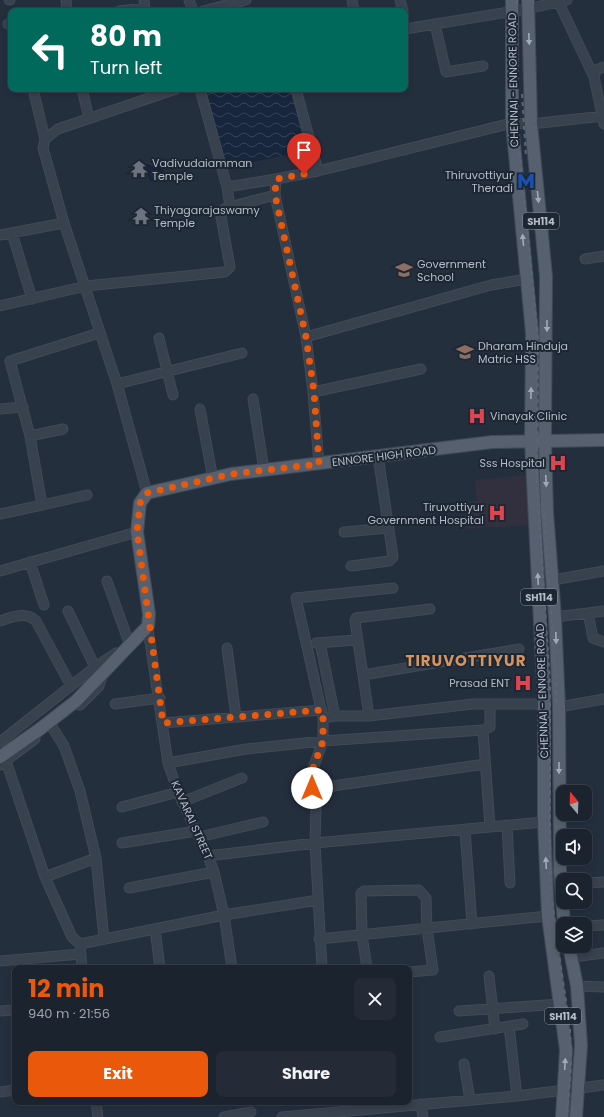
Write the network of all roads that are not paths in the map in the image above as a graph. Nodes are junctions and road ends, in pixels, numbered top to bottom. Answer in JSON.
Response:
{"nodes":[{"id":1,"x":246,"y":0,"type":"edge"},
{"id":2,"x":563,"y":2,"type":"edge"},
{"id":3,"x":528,"y":5,"type":"edge"},
{"id":4,"x":145,"y":6,"type":"edge"},
{"id":5,"x":512,"y":6,"type":"edge"},
{"id":6,"x":135,"y":8,"type":"edge"},
{"id":7,"x":215,"y":8,"type":"edge"},
{"id":8,"x":435,"y":24,"type":"junction"},
{"id":9,"x":408,"y":26,"type":"edge"},
{"id":10,"x":483,"y":66,"type":"dead end"},
{"id":11,"x":604,"y":67,"type":"edge"},
{"id":12,"x":594,"y":77,"type":"junction"},
{"id":13,"x":34,"y":92,"type":"edge"},
{"id":14,"x":83,"y":92,"type":"edge"},
{"id":15,"x":167,"y":92,"type":"edge"},
{"id":16,"x":201,"y":92,"type":"edge"},
{"id":17,"x":297,"y":92,"type":"edge"},
{"id":18,"x":89,"y":118,"type":"junction"},
{"id":19,"x":603,"y":118,"type":"edge"},
{"id":20,"x":512,"y":123,"type":"junction"},
{"id":21,"x":532,"y":124,"type":"junction"},
{"id":22,"x":45,"y":139,"type":"junction"},
{"id":23,"x":318,"y":171,"type":"junction"},
{"id":24,"x":276,"y":179,"type":"junction"},
{"id":25,"x":227,"y":187,"type":"junction"},
{"id":26,"x":275,"y":195,"type":"junction"},
{"id":27,"x":230,"y":207,"type":"junction"},
{"id":28,"x":64,"y":223,"type":"junction"},
{"id":29,"x":12,"y":233,"type":"junction"},
{"id":30,"x":0,"y":236,"type":"edge"},
{"id":31,"x":604,"y":256,"type":"edge"},
{"id":32,"x":585,"y":259,"type":"dead end"},
{"id":33,"x":527,"y":279,"type":"junction"},
{"id":34,"x":86,"y":286,"type":"junction"},
{"id":35,"x":32,"y":298,"type":"junction"},
{"id":36,"x":0,"y":306,"type":"edge"},
{"id":37,"x":99,"y":333,"type":"junction"},
{"id":38,"x":306,"y":337,"type":"junction"},
{"id":39,"x":159,"y":338,"type":"dead end"},
{"id":40,"x":242,"y":353,"type":"dead end"},
{"id":41,"x":10,"y":361,"type":"junction"},
{"id":42,"x":0,"y":363,"type":"edge"},
{"id":43,"x":421,"y":369,"type":"dead end"},
{"id":44,"x":167,"y":371,"type":"junction"},
{"id":45,"x":117,"y":384,"type":"junction"},
{"id":46,"x":314,"y":392,"type":"junction"},
{"id":47,"x":173,"y":395,"type":"dead end"},
{"id":48,"x":253,"y":399,"type":"dead end"},
{"id":49,"x":23,"y":407,"type":"junction"},
{"id":50,"x":0,"y":409,"type":"edge"},
{"id":51,"x":200,"y":409,"type":"dead end"},
{"id":52,"x":63,"y":429,"type":"dead end"},
{"id":53,"x":30,"y":436,"type":"junction"},
{"id":54,"x":604,"y":440,"type":"edge"},
{"id":55,"x":531,"y":442,"type":"junction"},
{"id":56,"x":545,"y":442,"type":"junction"},
{"id":57,"x":378,"y":456,"type":"junction"},
{"id":58,"x":319,"y":464,"type":"junction"},
{"id":59,"x":264,"y":470,"type":"junction"},
{"id":60,"x":213,"y":479,"type":"junction"},
{"id":61,"x":147,"y":493,"type":"junction"},
{"id":62,"x":87,"y":494,"type":"dead end"},
{"id":63,"x":42,"y":505,"type":"junction"},
{"id":64,"x":0,"y":514,"type":"edge"},
{"id":65,"x":389,"y":528,"type":"junction"},
{"id":66,"x":137,"y":532,"type":"junction"},
{"id":67,"x":344,"y":532,"type":"dead end"},
{"id":68,"x":30,"y":562,"type":"junction"},
{"id":69,"x":351,"y":566,"type":"dead end"},
{"id":70,"x":0,"y":570,"type":"edge"},
{"id":71,"x":604,"y":571,"type":"edge"},
{"id":72,"x":553,"y":580,"type":"junction"},
{"id":73,"x":107,"y":581,"type":"dead end"},
{"id":74,"x":393,"y":588,"type":"dead end"},
{"id":75,"x":44,"y":605,"type":"dead end"},
{"id":76,"x":430,"y":609,"type":"dead end"},
{"id":77,"x":68,"y":611,"type":"dead end"},
{"id":78,"x":604,"y":611,"type":"edge"},
{"id":79,"x":588,"y":613,"type":"junction"},
{"id":80,"x":555,"y":617,"type":"junction"},
{"id":81,"x":148,"y":619,"type":"junction"},
{"id":82,"x":0,"y":621,"type":"edge"},
{"id":83,"x":128,"y":640,"type":"junction"},
{"id":84,"x":357,"y":640,"type":"junction"},
{"id":85,"x":604,"y":642,"type":"edge"},
{"id":86,"x":320,"y":643,"type":"junction"},
{"id":87,"x":306,"y":644,"type":"junction"},
{"id":88,"x":227,"y":648,"type":"dead end"},
{"id":89,"x":519,"y":649,"type":"dead end"},
{"id":90,"x":116,"y":653,"type":"junction"},
{"id":91,"x":99,"y":670,"type":"junction"},
{"id":92,"x":362,"y":675,"type":"junction"},
{"id":93,"x":73,"y":694,"type":"junction"},
{"id":94,"x":160,"y":698,"type":"junction"},
{"id":95,"x":604,"y":699,"type":"edge"},
{"id":96,"x":114,"y":704,"type":"dead end"},
{"id":97,"x":490,"y":704,"type":"junction"},
{"id":98,"x":544,"y":704,"type":"junction"},
{"id":99,"x":559,"y":707,"type":"junction"},
{"id":100,"x":322,"y":714,"type":"junction"},
{"id":101,"x":335,"y":716,"type":"junction"},
{"id":102,"x":369,"y":716,"type":"junction"},
{"id":103,"x":236,"y":717,"type":"junction"},
{"id":104,"x":163,"y":723,"type":"junction"},
{"id":105,"x":52,"y":727,"type":"junction"},
{"id":106,"x":483,"y":730,"type":"junction"},
{"id":107,"x":1,"y":741,"type":"edge"},
{"id":108,"x":323,"y":741,"type":"junction"},
{"id":109,"x":2,"y":761,"type":"edge"},
{"id":110,"x":168,"y":763,"type":"junction"},
{"id":111,"x":486,"y":764,"type":"junction"},
{"id":112,"x":242,"y":778,"type":"dead end"},
{"id":113,"x":312,"y":788,"type":"junction"},
{"id":114,"x":178,"y":792,"type":"junction"},
{"id":115,"x":182,"y":802,"type":"junction"},
{"id":116,"x":122,"y":807,"type":"dead end"},
{"id":117,"x":263,"y":822,"type":"dead end"},
{"id":118,"x":544,"y":822,"type":"junction"},
{"id":119,"x":507,"y":825,"type":"junction"},
{"id":120,"x":490,"y":827,"type":"junction"},
{"id":121,"x":465,"y":830,"type":"junction"},
{"id":122,"x":198,"y":834,"type":"junction"},
{"id":123,"x":122,"y":843,"type":"dead end"},
{"id":124,"x":315,"y":843,"type":"junction"},
{"id":125,"x":208,"y":856,"type":"junction"},
{"id":126,"x":96,"y":858,"type":"junction"},
{"id":127,"x":214,"y":872,"type":"junction"},
{"id":128,"x":562,"y":873,"type":"edge"},
{"id":129,"x":45,"y":877,"type":"junction"},
{"id":130,"x":604,"y":882,"type":"edge"},
{"id":131,"x":510,"y":883,"type":"dead end"},
{"id":132,"x":592,"y":883,"type":"edge"},
{"id":133,"x":129,"y":888,"type":"dead end"},
{"id":134,"x":556,"y":888,"type":"edge"},
{"id":135,"x":547,"y":891,"type":"junction"},
{"id":136,"x":318,"y":900,"type":"junction"},
{"id":137,"x":224,"y":915,"type":"junction"},
{"id":138,"x":548,"y":916,"type":"junction"},
{"id":139,"x":472,"y":924,"type":"junction"},
{"id":140,"x":604,"y":924,"type":"edge"},
{"id":141,"x":592,"y":925,"type":"edge"},
{"id":142,"x":155,"y":929,"type":"junction"},
{"id":143,"x":427,"y":929,"type":"junction"},
{"id":144,"x":362,"y":935,"type":"junction"},
{"id":145,"x":319,"y":939,"type":"junction"},
{"id":146,"x":104,"y":940,"type":"junction"},
{"id":147,"x":80,"y":949,"type":"junction"},
{"id":148,"x":592,"y":952,"type":"edge"},
{"id":149,"x":604,"y":952,"type":"edge"},
{"id":150,"x":571,"y":953,"type":"edge"},
{"id":151,"x":0,"y":961,"type":"edge"},
{"id":152,"x":82,"y":965,"type":"edge"},
{"id":153,"x":160,"y":965,"type":"edge"},
{"id":154,"x":232,"y":965,"type":"edge"},
{"id":155,"x":322,"y":965,"type":"edge"},
{"id":156,"x":367,"y":965,"type":"edge"},
{"id":157,"x":412,"y":972,"type":"edge"},
{"id":158,"x":489,"y":976,"type":"dead end"},
{"id":159,"x":576,"y":986,"type":"junction"},
{"id":160,"x":604,"y":987,"type":"edge"},
{"id":161,"x":561,"y":1004,"type":"junction"},
{"id":162,"x":492,"y":1009,"type":"junction"},
{"id":163,"x":12,"y":1010,"type":"edge"},
{"id":164,"x":0,"y":1011,"type":"edge"},
{"id":165,"x":459,"y":1011,"type":"dead end"},
{"id":166,"x":524,"y":1024,"type":"dead end"},
{"id":167,"x":509,"y":1026,"type":"junction"},
{"id":168,"x":495,"y":1029,"type":"junction"},
{"id":169,"x":440,"y":1037,"type":"dead end"},
{"id":170,"x":464,"y":1064,"type":"dead end"},
{"id":171,"x":604,"y":1085,"type":"edge"},
{"id":172,"x":578,"y":1087,"type":"junction"},
{"id":173,"x":564,"y":1089,"type":"junction"},
{"id":174,"x":12,"y":1090,"type":"edge"},
{"id":175,"x":0,"y":1092,"type":"edge"},
{"id":176,"x":517,"y":1096,"type":"junction"},
{"id":177,"x":470,"y":1100,"type":"junction"},
{"id":178,"x":421,"y":1104,"type":"junction"},
{"id":179,"x":96,"y":1105,"type":"edge"},
{"id":180,"x":251,"y":1114,"type":"edge"},
{"id":181,"x":336,"y":1114,"type":"edge"},
{"id":182,"x":98,"y":1117,"type":"edge"},
{"id":183,"x":224,"y":1117,"type":"edge"},
{"id":184,"x":282,"y":1117,"type":"edge"},
{"id":185,"x":423,"y":1117,"type":"edge"},
{"id":186,"x":562,"y":1117,"type":"edge"},
{"id":187,"x":576,"y":1117,"type":"edge"}],
"edges":[{"from":1,"to":7,"type":"street"},
{"from":2,"to":3,"type":"street"},
{"from":2,"to":12,"type":"street"},
{"from":3,"to":5,"type":"street"},
{"from":3,"to":21,"type":"main road","name":"CHENNAI - ENNORE ROAD","number":"SH114","one_way":true},
{"from":4,"to":6,"type":"street"},
{"from":5,"to":8,"type":"street"},
{"from":5,"to":20,"type":"main road","name":"CHENNAI - ENNORE ROAD","number":"SH114"},
{"from":8,"to":9,"type":"street"},
{"from":8,"to":10,"type":"street"},
{"from":11,"to":12,"type":"street"},
{"from":12,"to":19,"type":"street"},
{"from":13,"to":22,"type":"street"},
{"from":14,"to":18,"type":"street"},
{"from":15,"to":18,"type":"street"},
{"from":16,"to":25,"type":"street"},
{"from":17,"to":23,"type":"street"},
{"from":18,"to":22,"type":"street"},
{"from":19,"to":21,"type":"street"},
{"from":20,"to":21,"type":"street"},
{"from":20,"to":23,"type":"street"},
{"from":33,"to":20,"type":"main road","name":"CHENNAI - ENNORE ROAD","number":"SH114","one_way":true},
{"from":21,"to":56,"type":"main road","name":"CHENNAI - ENNORE ROAD","number":"SH114","one_way":true},
{"from":22,"to":28,"type":"street"},
{"from":23,"to":24,"type":"street"},
{"from":24,"to":25,"type":"street"},
{"from":24,"to":26,"type":"street"},
{"from":25,"to":27,"type":"street"},
{"from":26,"to":27,"type":"street"},
{"from":26,"to":38,"type":"street"},
{"from":27,"to":34,"type":"street"},
{"from":28,"to":29,"type":"street"},
{"from":28,"to":34,"type":"street"},
{"from":29,"to":30,"type":"street"},
{"from":29,"to":35,"type":"street"},
{"from":31,"to":32,"type":"street"},
{"from":33,"to":38,"type":"street"},
{"from":55,"to":33,"type":"main road","name":"CHENNAI - ENNORE ROAD","number":"SH114","one_way":true},
{"from":34,"to":35,"type":"street"},
{"from":34,"to":37,"type":"street"},
{"from":35,"to":36,"type":"street"},
{"from":37,"to":41,"type":"street"},
{"from":37,"to":45,"type":"street"},
{"from":38,"to":46,"type":"street"},
{"from":39,"to":44,"type":"street"},
{"from":40,"to":44,"type":"street"},
{"from":41,"to":42,"type":"street"},
{"from":41,"to":49,"type":"street"},
{"from":43,"to":46,"type":"street"},
{"from":44,"to":45,"type":"street"},
{"from":44,"to":47,"type":"street"},
{"from":45,"to":61,"type":"street"},
{"from":46,"to":58,"type":"street"},
{"from":48,"to":59,"type":"street"},
{"from":49,"to":50,"type":"street"},
{"from":49,"to":53,"type":"street"},
{"from":51,"to":60,"type":"street"},
{"from":52,"to":53,"type":"street"},
{"from":53,"to":63,"type":"street"},
{"from":54,"to":56,"type":"main road","name":"ENNORE HIGH ROAD"},
{"from":55,"to":56,"type":"main road","name":"ENNORE HIGH ROAD"},
{"from":55,"to":57,"type":"main road","name":"ENNORE HIGH ROAD"},
{"from":98,"to":55,"type":"main road","name":"CHENNAI - ENNORE ROAD","number":"SH114","one_way":true},
{"from":56,"to":72,"type":"main road","name":"CHENNAI - ENNORE ROAD","number":"SH114","one_way":true},
{"from":57,"to":58,"type":"main road","name":"ENNORE HIGH ROAD"},
{"from":57,"to":65,"type":"street"},
{"from":58,"to":59,"type":"main road","name":"ENNORE HIGH ROAD"},
{"from":59,"to":60,"type":"main road","name":"ENNORE HIGH ROAD"},
{"from":60,"to":61,"type":"main road","name":"ENNORE HIGH ROAD"},
{"from":61,"to":66,"type":"main road"},
{"from":62,"to":63,"type":"street"},
{"from":63,"to":64,"type":"street"},
{"from":65,"to":67,"type":"street"},
{"from":65,"to":69,"type":"street"},
{"from":66,"to":68,"type":"street"},
{"from":66,"to":81,"type":"main road"},
{"from":68,"to":70,"type":"street"},
{"from":68,"to":75,"type":"street"},
{"from":71,"to":72,"type":"street"},
{"from":72,"to":80,"type":"main road","name":"CHENNAI - ENNORE ROAD","number":"SH114"},
{"from":73,"to":83,"type":"street"},
{"from":74,"to":87,"type":"street"},
{"from":76,"to":84,"type":"street"},
{"from":77,"to":91,"type":"street"},
{"from":78,"to":79,"type":"street"},
{"from":79,"to":80,"type":"street"},
{"from":79,"to":85,"type":"street"},
{"from":80,"to":99,"type":"main road","name":"CHENNAI - ENNORE ROAD","number":"SH114","one_way":true},
{"from":81,"to":83,"type":"main road"},
{"from":81,"to":91,"type":"main road"},
{"from":81,"to":94,"type":"street","name":"KAVARAI STREET"},
{"from":82,"to":93,"type":"street"},
{"from":83,"to":90,"type":"main road"},
{"from":84,"to":86,"type":"street"},
{"from":84,"to":92,"type":"street"},
{"from":86,"to":87,"type":"street"},
{"from":86,"to":101,"type":"street"},
{"from":87,"to":100,"type":"street"},
{"from":88,"to":103,"type":"street"},
{"from":89,"to":92,"type":"street"},
{"from":90,"to":91,"type":"street"},
{"from":90,"to":93,"type":"main road"},
{"from":91,"to":93,"type":"main road"},
{"from":91,"to":105,"type":"street"},
{"from":92,"to":102,"type":"street"},
{"from":93,"to":107,"type":"main road"},
{"from":93,"to":109,"type":"main road"},
{"from":94,"to":96,"type":"street"},
{"from":94,"to":104,"type":"street","name":"KAVARAI STREET"},
{"from":95,"to":99,"type":"street"},
{"from":97,"to":98,"type":"street"},
{"from":97,"to":102,"type":"street"},
{"from":97,"to":106,"type":"street"},
{"from":98,"to":118,"type":"main road","name":"CHENNAI - ENNORE ROAD","number":"SH114"},
{"from":99,"to":128,"type":"main road","name":"CHENNAI - ENNORE ROAD","number":"SH114","one_way":true},
{"from":100,"to":101,"type":"street"},
{"from":100,"to":103,"type":"street"},
{"from":100,"to":108,"type":"street"},
{"from":101,"to":102,"type":"street"},
{"from":103,"to":104,"type":"street"},
{"from":104,"to":110,"type":"street","name":"KAVARAI STREET"},
{"from":105,"to":109,"type":"street"},
{"from":105,"to":126,"type":"street"},
{"from":106,"to":108,"type":"street"},
{"from":106,"to":111,"type":"street"},
{"from":108,"to":110,"type":"street"},
{"from":108,"to":113,"type":"street"},
{"from":109,"to":129,"type":"street"},
{"from":110,"to":114,"type":"street","name":"KAVARAI STREET"},
{"from":111,"to":113,"type":"street"},
{"from":111,"to":120,"type":"street"},
{"from":112,"to":115,"type":"street"},
{"from":113,"to":124,"type":"street"},
{"from":114,"to":115,"type":"street","name":"KAVARAI STREET"},
{"from":114,"to":116,"type":"street"},
{"from":115,"to":122,"type":"street","name":"KAVARAI STREET"},
{"from":117,"to":122,"type":"street"},
{"from":118,"to":119,"type":"street"},
{"from":135,"to":118,"type":"main road","name":"CHENNAI - ENNORE ROAD","number":"SH114","one_way":true},
{"from":119,"to":120,"type":"street"},
{"from":119,"to":131,"type":"street"},
{"from":120,"to":121,"type":"street"},
{"from":121,"to":124,"type":"street"},
{"from":121,"to":139,"type":"street"},
{"from":122,"to":123,"type":"street"},
{"from":122,"to":125,"type":"street","name":"KAVARAI STREET"},
{"from":124,"to":125,"type":"street"},
{"from":124,"to":136,"type":"street"},
{"from":125,"to":127,"type":"street","name":"KAVARAI STREET"},
{"from":126,"to":129,"type":"street"},
{"from":126,"to":146,"type":"street"},
{"from":127,"to":133,"type":"street"},
{"from":127,"to":137,"type":"street","name":"KAVARAI STREET"},
{"from":129,"to":147,"type":"street"},
{"from":130,"to":132,"type":"street"},
{"from":134,"to":135,"type":"main road"},
{"from":135,"to":138,"type":"main road","name":"CHENNAI - ENNORE ROAD","number":"SH114"},
{"from":136,"to":137,"type":"street"},
{"from":136,"to":145,"type":"street"},
{"from":137,"to":142,"type":"street"},
{"from":137,"to":154,"type":"street","name":"KAVARAI STREET"},
{"from":138,"to":139,"type":"street"},
{"from":138,"to":161,"type":"main road","name":"CHENNAI - ENNORE ROAD","number":"SH114"},
{"from":139,"to":143,"type":"street"},
{"from":140,"to":141,"type":"street"},
{"from":142,"to":146,"type":"street"},
{"from":142,"to":153,"type":"street"},
{"from":143,"to":144,"type":"street"},
{"from":143,"to":144,"type":"street"},
{"from":143,"to":157,"type":"street"},
{"from":144,"to":145,"type":"street"},
{"from":144,"to":156,"type":"street"},
{"from":145,"to":155,"type":"street"},
{"from":146,"to":147,"type":"street"},
{"from":147,"to":151,"type":"street"},
{"from":147,"to":152,"type":"street"},
{"from":148,"to":149,"type":"street"},
{"from":150,"to":159,"type":"main road","number":"SH114"},
{"from":158,"to":162,"type":"street"},
{"from":159,"to":160,"type":"street"},
{"from":159,"to":172,"type":"main road","number":"SH114"},
{"from":161,"to":162,"type":"street"},
{"from":173,"to":161,"type":"main road","name":"CHENNAI - ENNORE ROAD","number":"SH114","one_way":true},
{"from":162,"to":165,"type":"street"},
{"from":162,"to":168,"type":"street"},
{"from":163,"to":164,"type":"street"},
{"from":166,"to":167,"type":"street"},
{"from":167,"to":168,"type":"street"},
{"from":167,"to":176,"type":"street"},
{"from":168,"to":169,"type":"street"},
{"from":170,"to":177,"type":"street"},
{"from":171,"to":172,"type":"street"},
{"from":172,"to":173,"type":"street"},
{"from":172,"to":187,"type":"main road","number":"SH114"},
{"from":173,"to":176,"type":"street"},
{"from":173,"to":186,"type":"main road","name":"CHENNAI - ENNORE ROAD","number":"SH114"},
{"from":174,"to":175,"type":"street"},
{"from":176,"to":177,"type":"street"},
{"from":177,"to":178,"type":"street"},
{"from":178,"to":181,"type":"street"},
{"from":178,"to":185,"type":"street"},
{"from":179,"to":182,"type":"street"},
{"from":180,"to":183,"type":"street"},
{"from":181,"to":184,"type":"street"}]}
